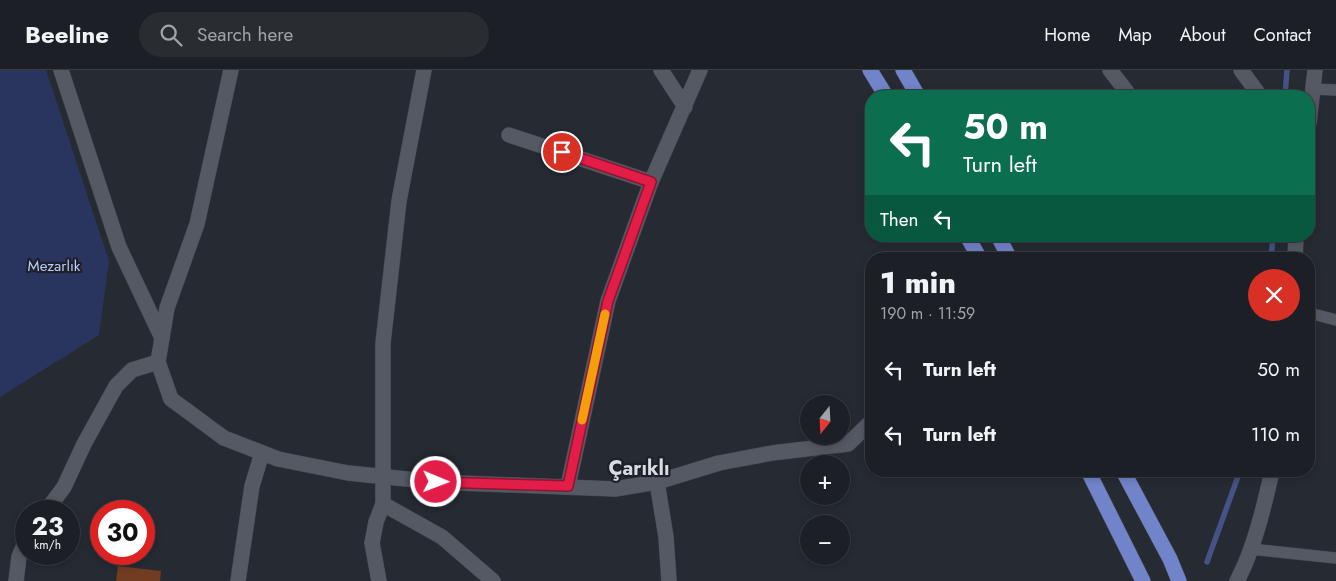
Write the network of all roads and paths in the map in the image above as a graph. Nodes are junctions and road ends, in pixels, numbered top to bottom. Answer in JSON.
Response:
{"nodes":[{"id":1,"x":61,"y":70,"type":"edge"},
{"id":2,"x":230,"y":70,"type":"edge"},
{"id":3,"x":424,"y":70,"type":"edge"},
{"id":4,"x":661,"y":70,"type":"edge"},
{"id":5,"x":700,"y":70,"type":"edge"},
{"id":6,"x":870,"y":70,"type":"edge"},
{"id":7,"x":903,"y":70,"type":"edge"},
{"id":8,"x":1110,"y":70,"type":"edge"},
{"id":9,"x":1242,"y":70,"type":"edge"},
{"id":10,"x":1315,"y":70,"type":"edge"},
{"id":11,"x":1313,"y":89,"type":"joint"},
{"id":12,"x":882,"y":90,"type":"edge"},
{"id":13,"x":915,"y":90,"type":"edge"},
{"id":14,"x":1125,"y":90,"type":"edge"},
{"id":15,"x":1256,"y":90,"type":"edge"},
{"id":16,"x":1336,"y":90,"type":"edge"},
{"id":17,"x":685,"y":107,"type":"junction"},
{"id":18,"x":509,"y":135,"type":"dead end"},
{"id":19,"x":651,"y":182,"type":"junction"},
{"id":20,"x":1315,"y":315,"type":"edge"},
{"id":21,"x":1336,"y":320,"type":"edge"},
{"id":22,"x":162,"y":338,"type":"junction"},
{"id":23,"x":158,"y":362,"type":"junction"},
{"id":24,"x":865,"y":428,"type":"edge"},
{"id":25,"x":262,"y":453,"type":"junction"},
{"id":26,"x":383,"y":477,"type":"junction"},
{"id":27,"x":1091,"y":477,"type":"edge"},
{"id":28,"x":1126,"y":477,"type":"edge"},
{"id":29,"x":1271,"y":477,"type":"edge"},
{"id":30,"x":657,"y":482,"type":"junction"},
{"id":31,"x":568,"y":486,"type":"junction"},
{"id":32,"x":54,"y":500,"type":"edge"},
{"id":33,"x":383,"y":504,"type":"junction"},
{"id":34,"x":1250,"y":549,"type":"junction"},
{"id":35,"x":1336,"y":558,"type":"edge"},
{"id":36,"x":18,"y":565,"type":"edge"},
{"id":37,"x":16,"y":581,"type":"edge"},
{"id":38,"x":238,"y":581,"type":"edge"},
{"id":39,"x":379,"y":581,"type":"edge"},
{"id":40,"x":493,"y":581,"type":"edge"},
{"id":41,"x":669,"y":581,"type":"edge"},
{"id":42,"x":1143,"y":581,"type":"edge"},
{"id":43,"x":1179,"y":581,"type":"edge"},
{"id":44,"x":1238,"y":581,"type":"edge"}],
"edges":[{"from":1,"to":22,"type":"street"},
{"from":2,"to":22,"type":"street"},
{"from":3,"to":26,"type":"street"},
{"from":4,"to":17,"type":"street"},
{"from":5,"to":17,"type":"street"},
{"from":6,"to":12,"type":"highway"},
{"from":7,"to":13,"type":"highway"},
{"from":8,"to":14,"type":"street"},
{"from":9,"to":15,"type":"street"},
{"from":10,"to":11,"type":"street"},
{"from":11,"to":16,"type":"lane"},
{"from":17,"to":19,"type":"street"},
{"from":18,"to":19,"type":"street"},
{"from":19,"to":31,"type":"street"},
{"from":20,"to":21,"type":"lane"},
{"from":22,"to":23,"type":"street"},
{"from":23,"to":25,"type":"street"},
{"from":23,"to":32,"type":"street"},
{"from":24,"to":30,"type":"street"},
{"from":25,"to":26,"type":"street"},
{"from":25,"to":38,"type":"street"},
{"from":26,"to":31,"type":"street"},
{"from":26,"to":33,"type":"street"},
{"from":27,"to":42,"type":"highway"},
{"from":28,"to":43,"type":"highway"},
{"from":29,"to":34,"type":"street"},
{"from":30,"to":31,"type":"street"},
{"from":30,"to":41,"type":"street"},
{"from":33,"to":39,"type":"street"},
{"from":33,"to":40,"type":"street"},
{"from":34,"to":35,"type":"lane"},
{"from":34,"to":44,"type":"street"},
{"from":36,"to":37,"type":"street"}]}
